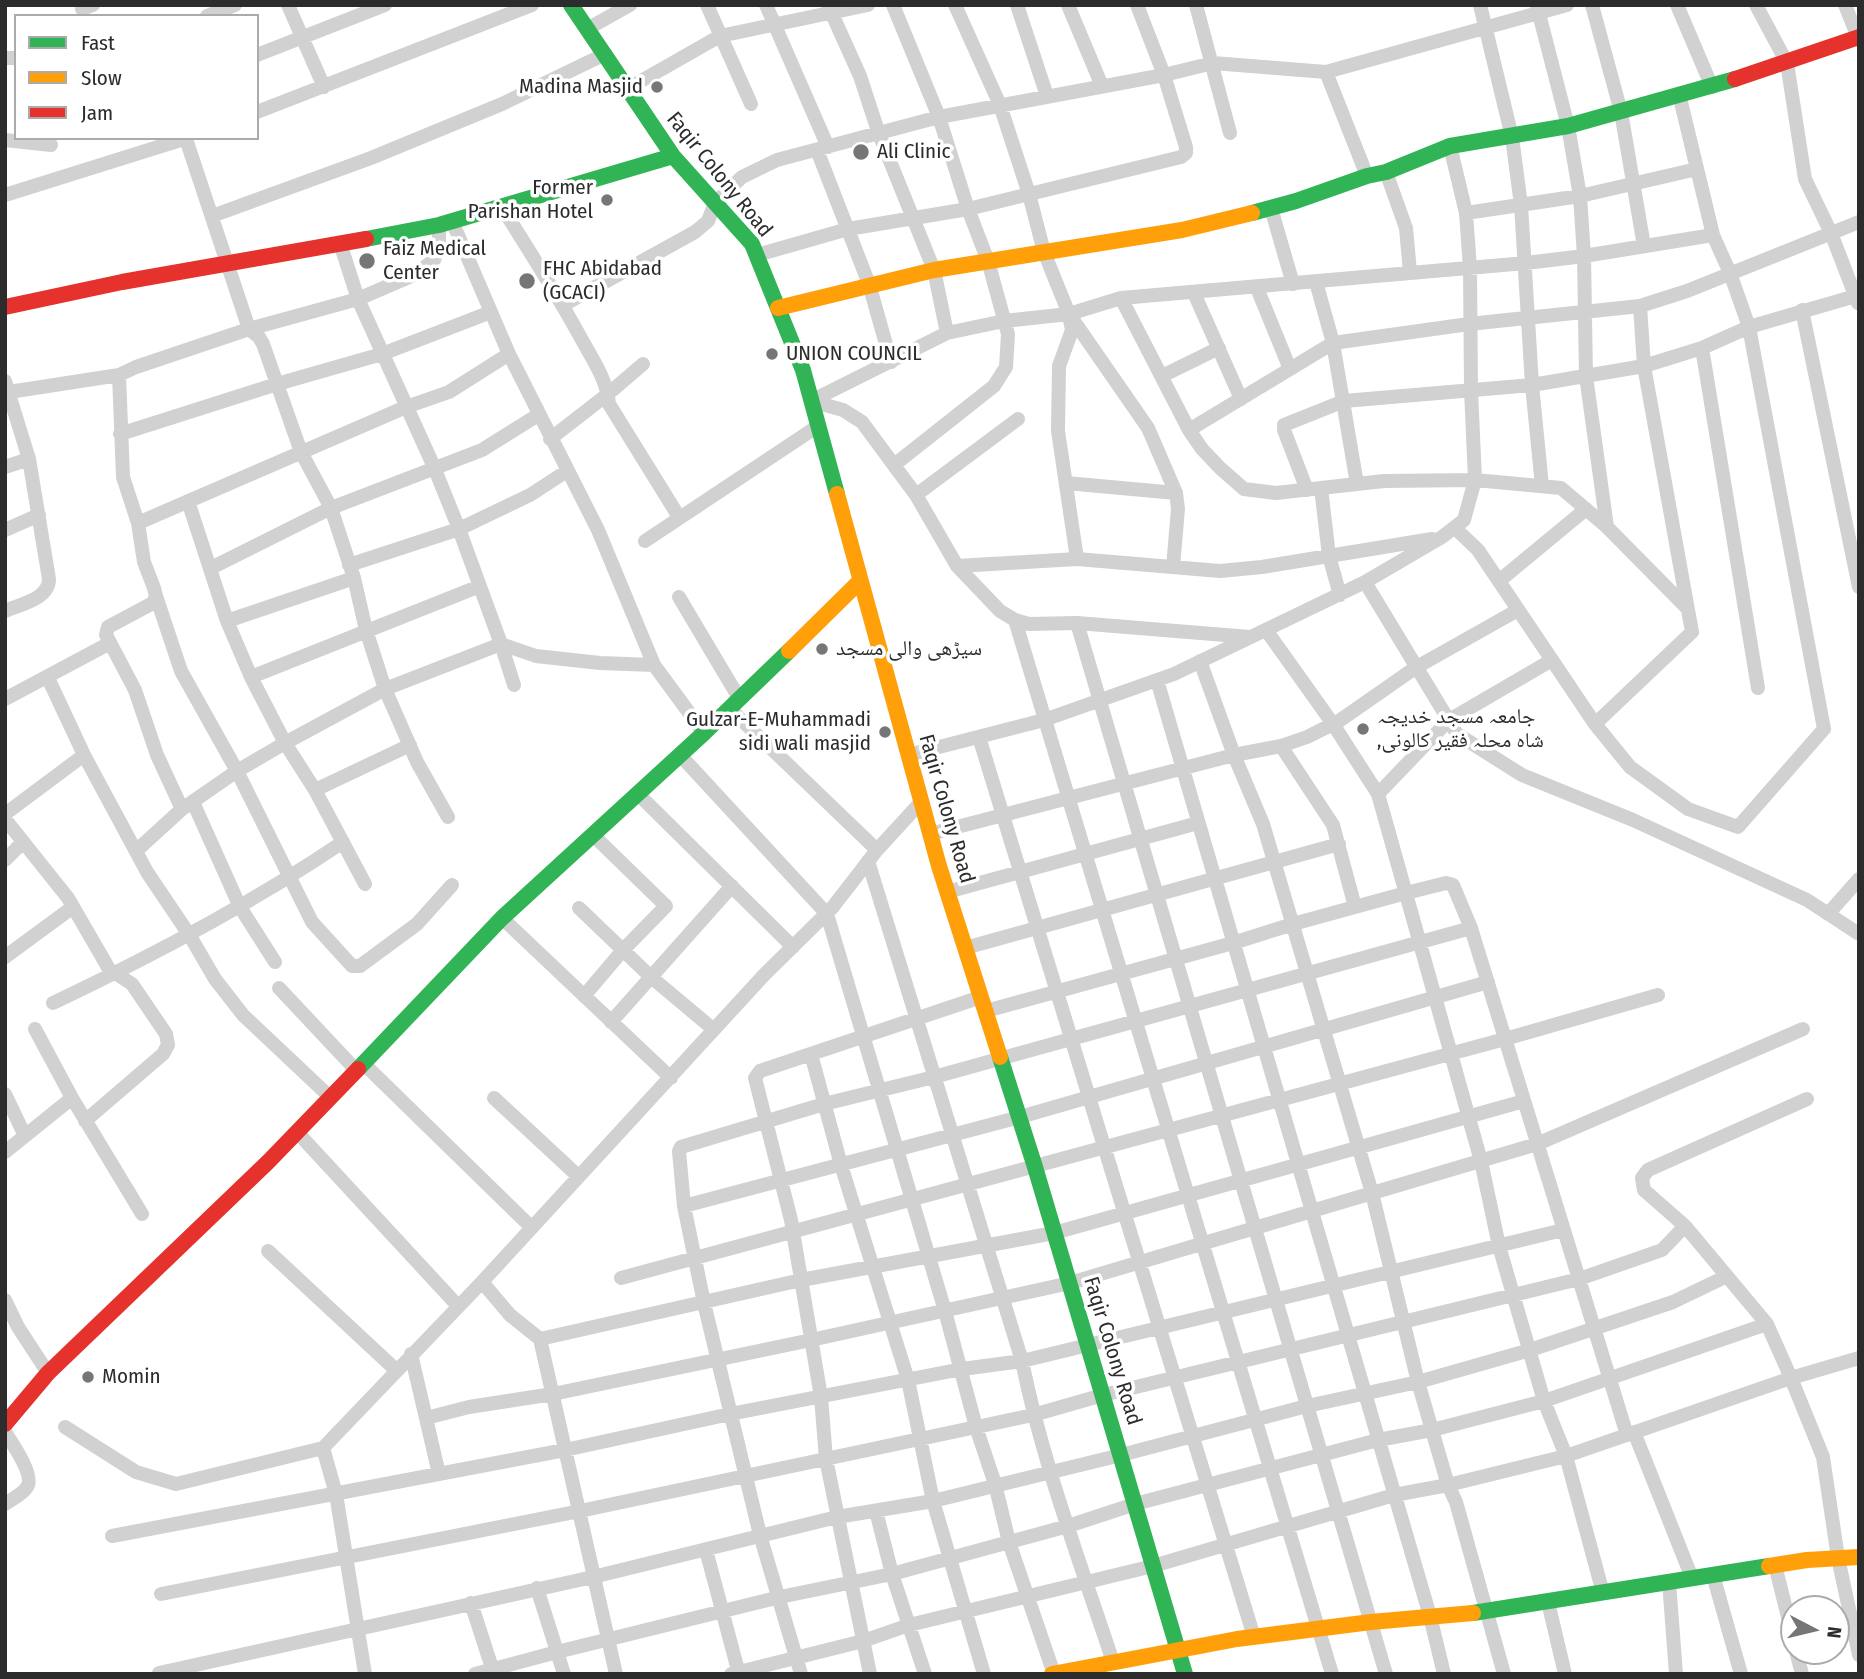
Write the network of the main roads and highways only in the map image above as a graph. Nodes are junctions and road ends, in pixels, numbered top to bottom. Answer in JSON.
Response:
{"nodes":[{"id":1,"x":571,"y":5,"type":"edge"},
{"id":2,"x":1858,"y":38,"type":"edge"},
{"id":3,"x":673,"y":156,"type":"junction"},
{"id":4,"x":5,"y":307,"type":"edge"},
{"id":5,"x":778,"y":308,"type":"junction"},
{"id":6,"x":860,"y":581,"type":"junction"},
{"id":7,"x":5,"y":1424,"type":"edge"},
{"id":8,"x":1859,"y":1557,"type":"edge"},
{"id":9,"x":1178,"y":1649,"type":"junction"},
{"id":10,"x":1053,"y":1674,"type":"edge"},
{"id":11,"x":1185,"y":1674,"type":"edge"}],
"edges":[{"from":1,"to":3,"type":"main road","name":"Faqir Colony Road"},
{"from":2,"to":5,"type":"main road"},
{"from":3,"to":4,"type":"main road"},
{"from":3,"to":5,"type":"main road","name":"Faqir Colony Road"},
{"from":5,"to":6,"type":"main road","name":"Faqir Colony Road"},
{"from":6,"to":7,"type":"main road"},
{"from":6,"to":9,"type":"main road","name":"Faqir Colony Road"},
{"from":8,"to":9,"type":"main road"},
{"from":9,"to":10,"type":"main road"},
{"from":9,"to":11,"type":"main road","name":"Faqir Colony Road"}]}
